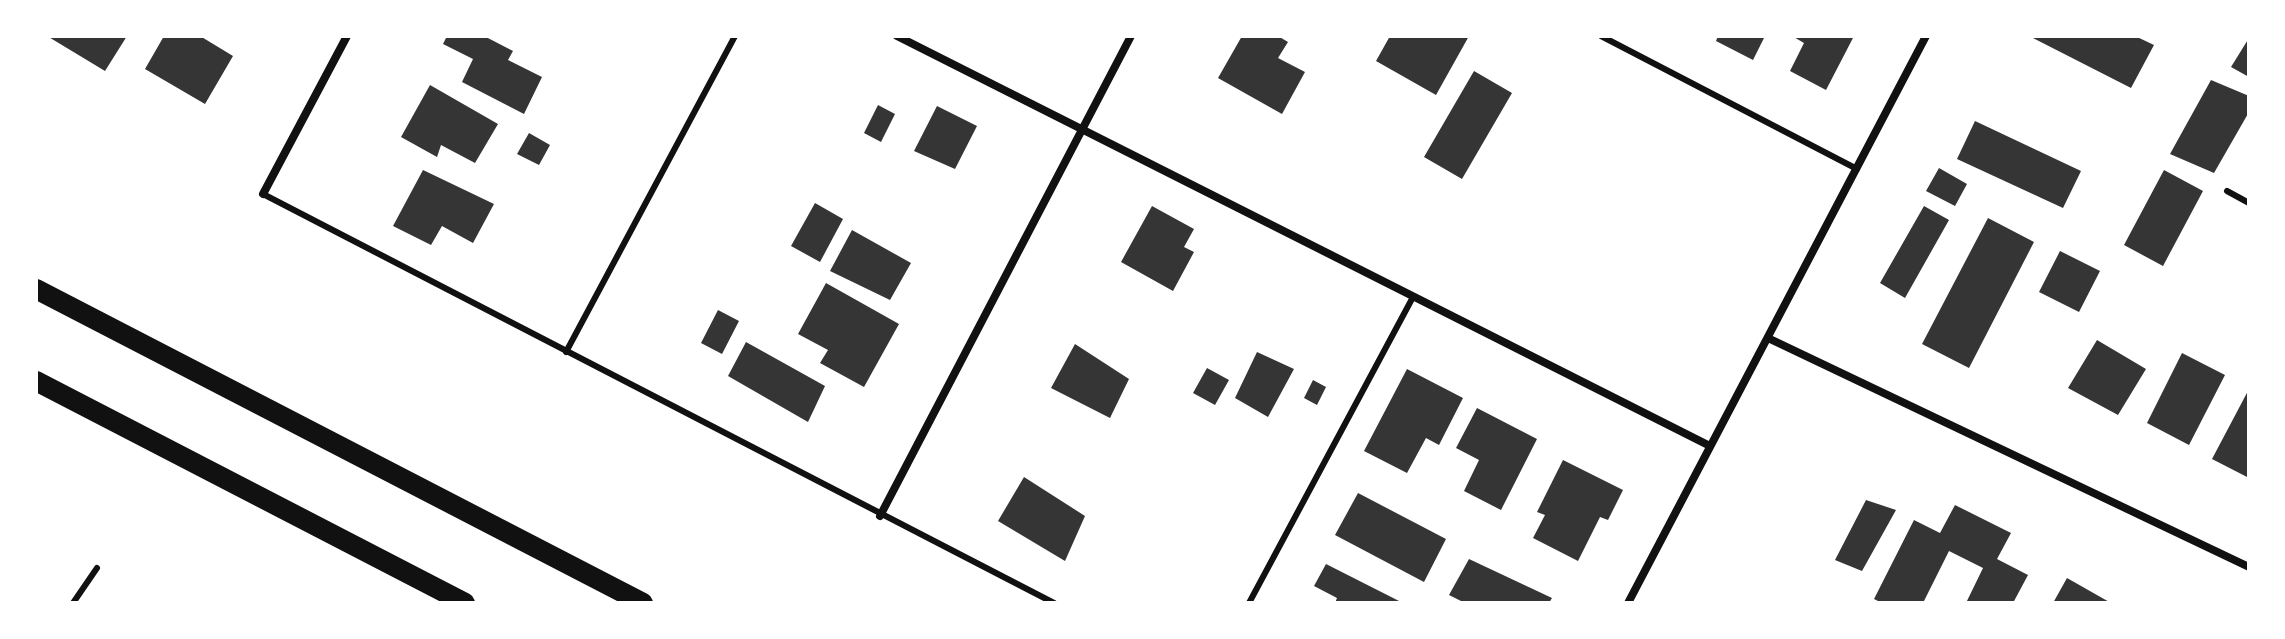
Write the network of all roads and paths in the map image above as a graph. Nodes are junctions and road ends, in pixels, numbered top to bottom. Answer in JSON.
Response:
{"nodes":[{"id":1,"x":347,"y":36,"type":"edge"},
{"id":2,"x":735,"y":36,"type":"edge"},
{"id":3,"x":897,"y":36,"type":"edge"},
{"id":4,"x":1131,"y":36,"type":"edge"},
{"id":5,"x":1601,"y":36,"type":"edge"},
{"id":6,"x":1926,"y":36,"type":"edge"},
{"id":7,"x":1081,"y":131,"type":"junction"},
{"id":8,"x":1857,"y":169,"type":"junction"},
{"id":9,"x":2227,"y":191,"type":"dead end"},
{"id":10,"x":263,"y":194,"type":"joint"},
{"id":11,"x":2249,"y":203,"type":"edge"},
{"id":12,"x":36,"y":289,"type":"edge"},
{"id":13,"x":1413,"y":297,"type":"junction"},
{"id":14,"x":1770,"y":339,"type":"junction"},
{"id":15,"x":566,"y":352,"type":"junction"},
{"id":16,"x":36,"y":381,"type":"edge"},
{"id":17,"x":1708,"y":445,"type":"junction"},
{"id":18,"x":880,"y":516,"type":"junction"},
{"id":19,"x":2249,"y":567,"type":"edge"},
{"id":20,"x":97,"y":568,"type":"dead end"},
{"id":21,"x":73,"y":603,"type":"edge"},
{"id":22,"x":465,"y":603,"type":"edge"},
{"id":23,"x":643,"y":603,"type":"edge"},
{"id":24,"x":1054,"y":603,"type":"edge"},
{"id":25,"x":1249,"y":603,"type":"edge"},
{"id":26,"x":1628,"y":603,"type":"edge"}],
"edges":[{"from":1,"to":10,"type":"street"},
{"from":2,"to":15,"type":"lane"},
{"from":3,"to":7,"type":"street"},
{"from":4,"to":7,"type":"street"},
{"from":5,"to":8,"type":"lane"},
{"from":6,"to":8,"type":"street"},
{"from":7,"to":13,"type":"street"},
{"from":7,"to":18,"type":"street"},
{"from":8,"to":14,"type":"street"},
{"from":9,"to":11,"type":"lane"},
{"from":10,"to":15,"type":"lane"},
{"from":12,"to":23,"type":"main road"},
{"from":13,"to":17,"type":"street"},
{"from":13,"to":25,"type":"lane"},
{"from":14,"to":17,"type":"street"},
{"from":14,"to":19,"type":"street"},
{"from":15,"to":18,"type":"lane"},
{"from":16,"to":22,"type":"main road"},
{"from":17,"to":26,"type":"street"},
{"from":18,"to":24,"type":"lane"},
{"from":20,"to":21,"type":"lane"}]}
